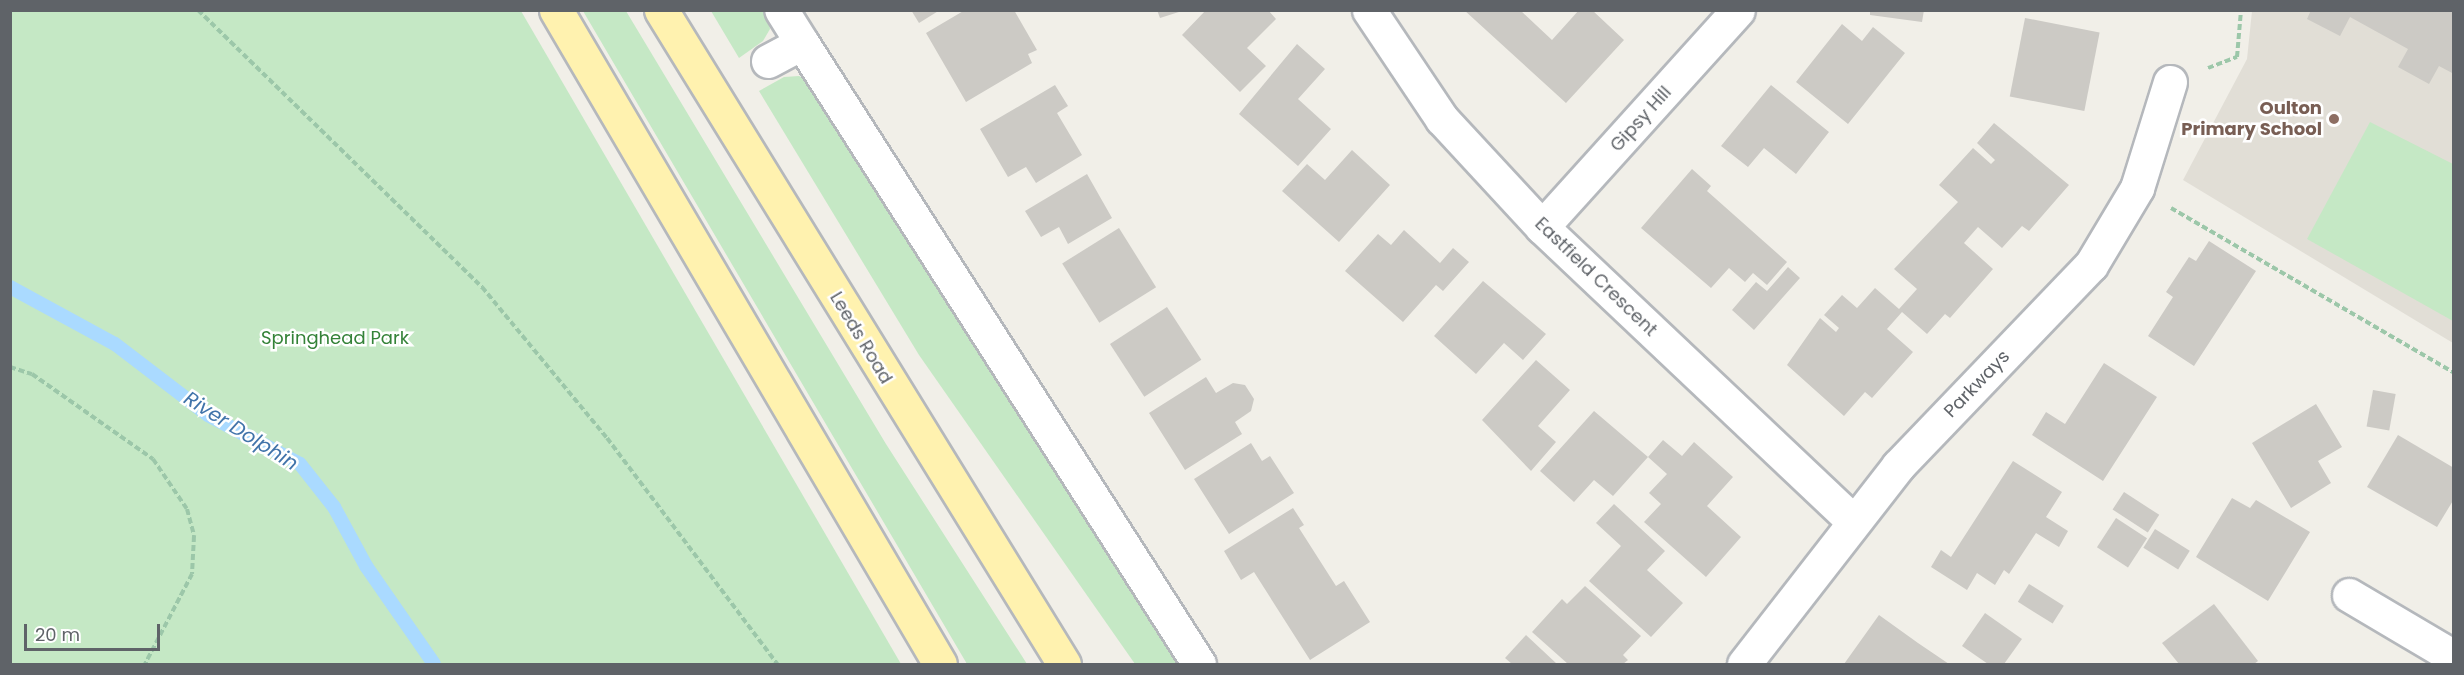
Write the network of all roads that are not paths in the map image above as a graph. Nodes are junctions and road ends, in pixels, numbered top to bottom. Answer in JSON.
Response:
{"nodes":[{"id":1,"x":556,"y":10,"type":"edge"},
{"id":2,"x":661,"y":10,"type":"edge"},
{"id":3,"x":781,"y":10,"type":"edge"},
{"id":4,"x":1369,"y":10,"type":"edge"},
{"id":5,"x":1738,"y":10,"type":"edge"},
{"id":6,"x":802,"y":43,"type":"junction"},
{"id":7,"x":768,"y":62,"type":"dead end"},
{"id":8,"x":2170,"y":82,"type":"road end"},
{"id":9,"x":1542,"y":227,"type":"junction"},
{"id":10,"x":1852,"y":520,"type":"junction"},
{"id":11,"x":2349,"y":595,"type":"dead end"},
{"id":12,"x":2454,"y":657,"type":"edge"},
{"id":13,"x":939,"y":664,"type":"edge"},
{"id":14,"x":1064,"y":664,"type":"edge"},
{"id":15,"x":1199,"y":664,"type":"edge"},
{"id":16,"x":1744,"y":664,"type":"edge"}],
"edges":[{"from":1,"to":13,"type":"main road"},
{"from":2,"to":14,"type":"main road","name":"Leeds Road"},
{"from":3,"to":6,"type":"street"},
{"from":4,"to":9,"type":"street","name":"Eastfield Crescent"},
{"from":5,"to":9,"type":"street","name":"Gipsy Hill"},
{"from":6,"to":7,"type":"street"},
{"from":6,"to":15,"type":"street"},
{"from":8,"to":10,"type":"street","name":"Parkways"},
{"from":9,"to":10,"type":"street","name":"Eastfield Crescent"},
{"from":10,"to":16,"type":"street","name":"Parkways"},
{"from":11,"to":12,"type":"street"}]}
